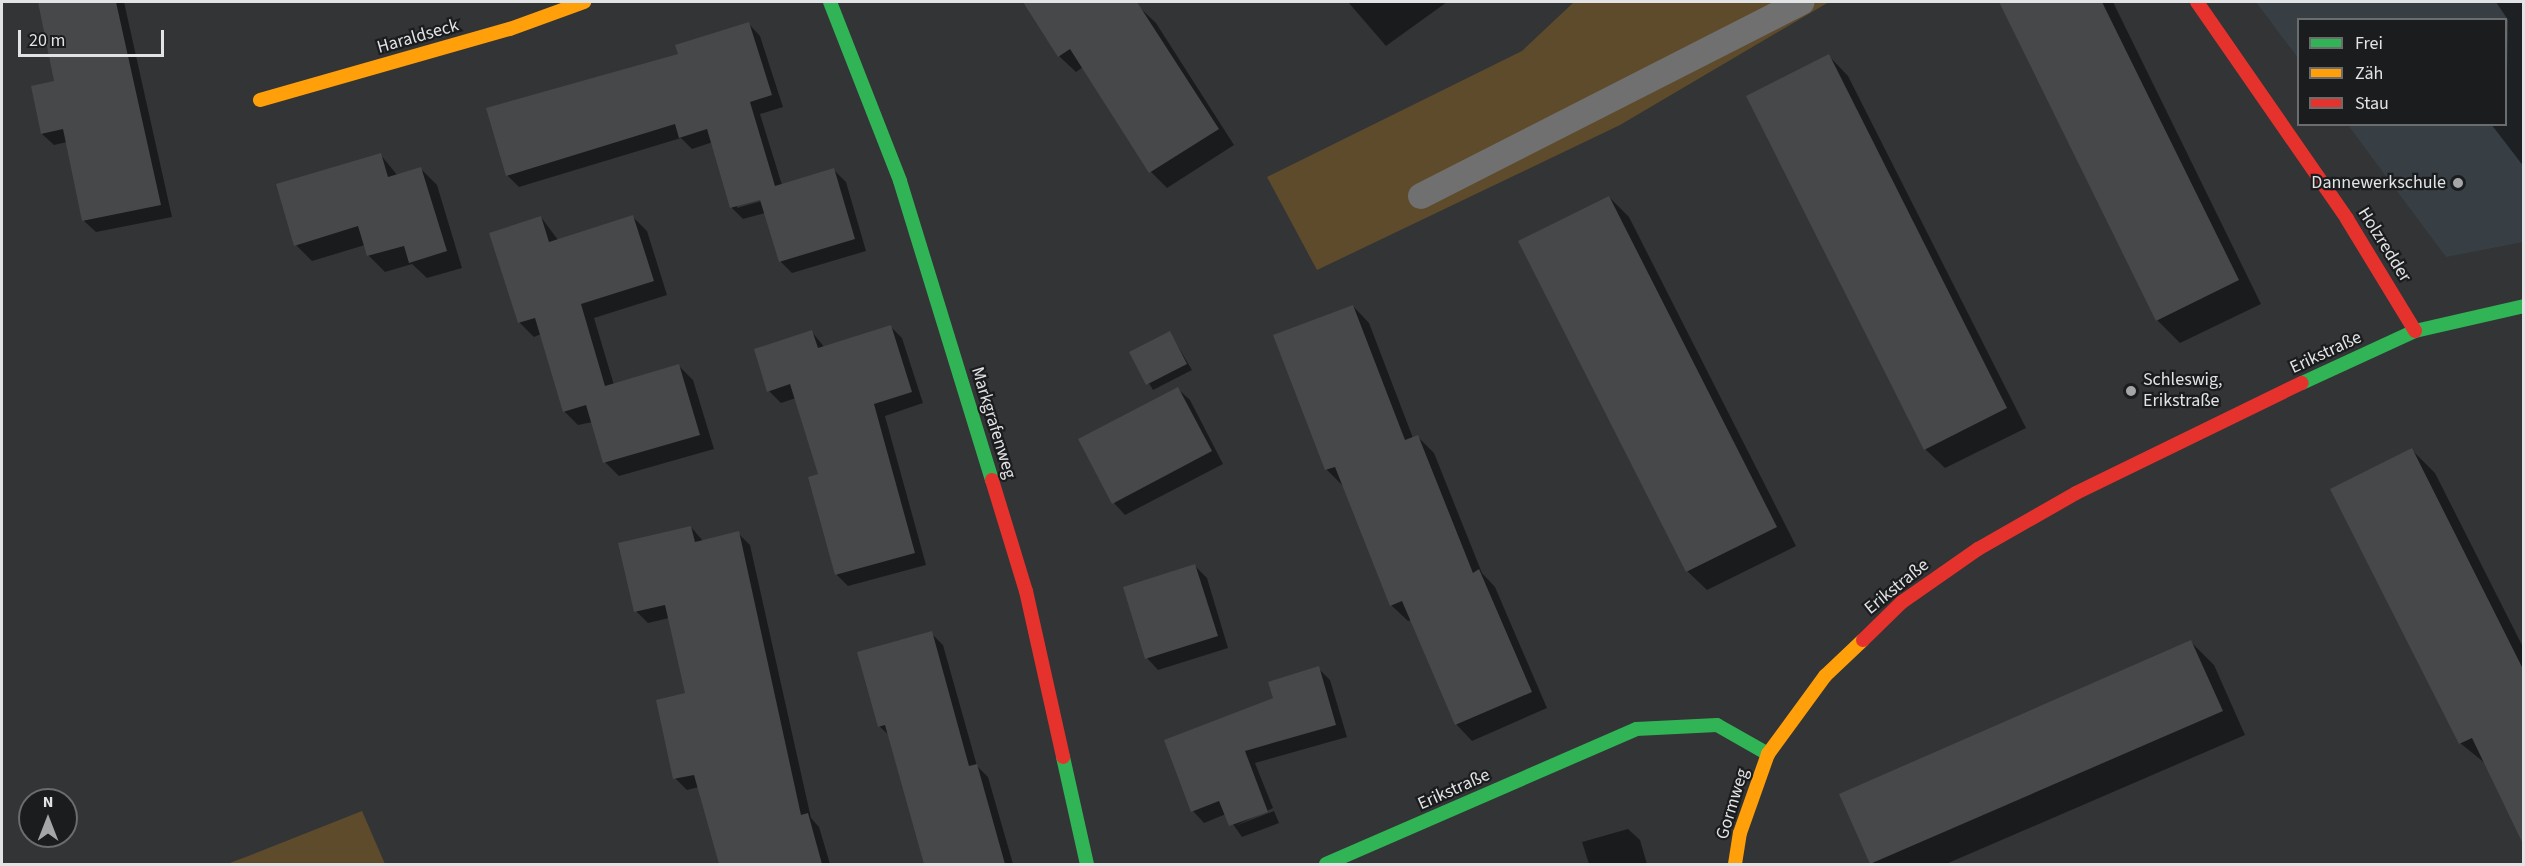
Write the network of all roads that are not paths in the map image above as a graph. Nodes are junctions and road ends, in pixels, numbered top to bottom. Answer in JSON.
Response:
{"nodes":[{"id":1,"x":584,"y":2,"type":"edge"},
{"id":2,"x":830,"y":2,"type":"edge"},
{"id":3,"x":1801,"y":2,"type":"edge"},
{"id":4,"x":2197,"y":2,"type":"edge"},
{"id":5,"x":260,"y":100,"type":"dead end"},
{"id":6,"x":1421,"y":196,"type":"dead end"},
{"id":7,"x":2523,"y":306,"type":"edge"},
{"id":8,"x":2415,"y":331,"type":"junction"},
{"id":9,"x":1768,"y":754,"type":"junction"},
{"id":10,"x":1087,"y":864,"type":"edge"},
{"id":11,"x":1326,"y":864,"type":"edge"},
{"id":12,"x":1735,"y":864,"type":"edge"}],
"edges":[{"from":1,"to":5,"type":"street","name":"Haraldseck"},
{"from":2,"to":10,"type":"street","name":"Markgrafenweg"},
{"from":3,"to":6,"type":"lane"},
{"from":4,"to":8,"type":"street","name":"Holzredder"},
{"from":7,"to":8,"type":"street","name":"Erikstraße"},
{"from":8,"to":9,"type":"street","name":"Erikstraße"},
{"from":9,"to":11,"type":"street","name":"Erikstraße"},
{"from":9,"to":12,"type":"street","name":"Gormweg"}]}
